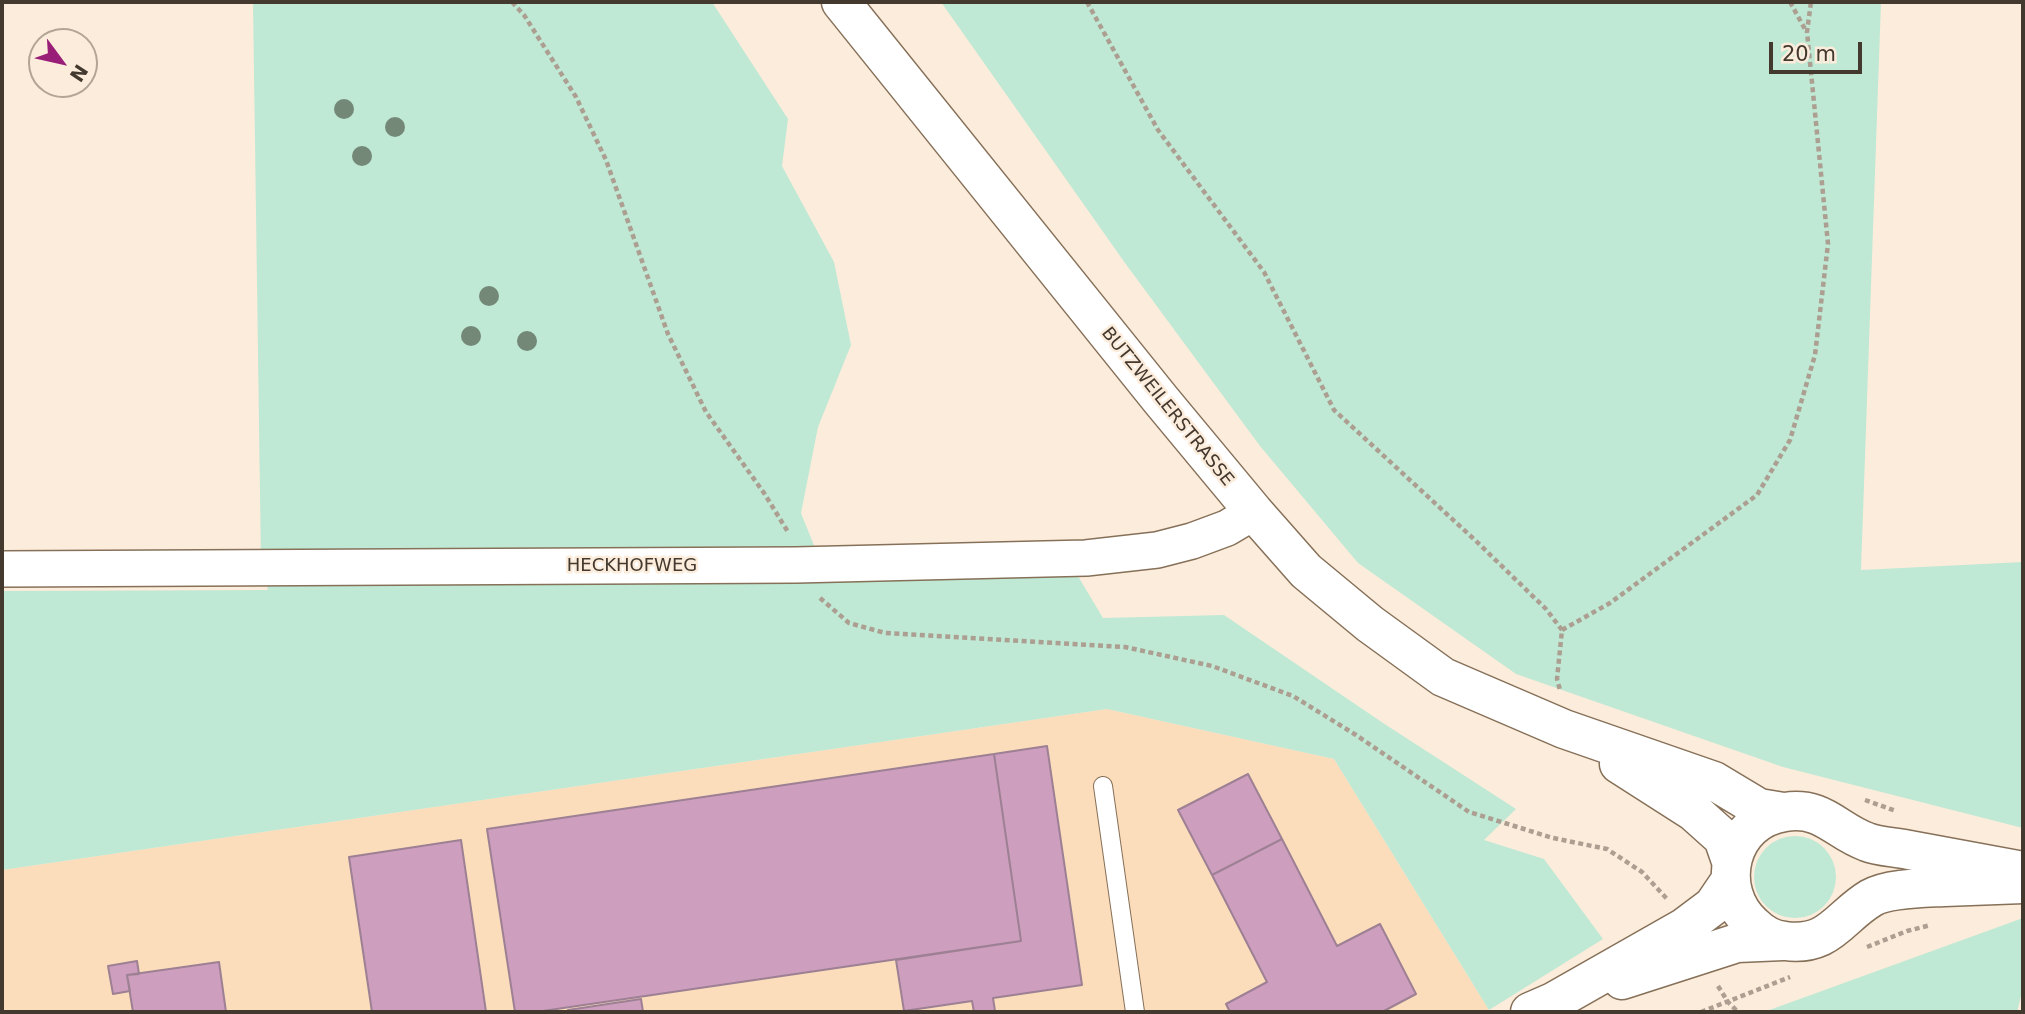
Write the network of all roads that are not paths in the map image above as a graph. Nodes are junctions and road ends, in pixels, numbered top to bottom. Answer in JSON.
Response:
{"nodes":[{"id":1,"x":841,"y":2,"type":"edge"},
{"id":2,"x":1254,"y":513,"type":"junction"},
{"id":3,"x":2,"y":569,"type":"edge"},
{"id":4,"x":1564,"y":729,"type":"junction"},
{"id":5,"x":1103,"y":786,"type":"dead end"},
{"id":6,"x":1847,"y":811,"type":"junction"},
{"id":7,"x":1783,"y":812,"type":"junction"},
{"id":8,"x":2023,"y":870,"type":"edge"},
{"id":9,"x":1731,"y":871,"type":"junction"},
{"id":10,"x":2023,"y":884,"type":"edge"},
{"id":11,"x":1854,"y":933,"type":"junction"},
{"id":12,"x":1792,"y":957,"type":"junction"},
{"id":13,"x":1542,"y":1007,"type":"edge"},
{"id":14,"x":1135,"y":1012,"type":"edge"}],
"edges":[{"from":1,"to":2,"type":"street","name":"BUTZWEILERSTRASSE"},
{"from":2,"to":3,"type":"street","name":"HECKHOFWEG"},
{"from":2,"to":4,"type":"street","name":"BUTZWEILERSTRASSE"},
{"from":4,"to":7,"type":"street","name":"BUTZWEILERSTRASSE"},
{"from":4,"to":9,"type":"street","name":"BUTZWEILERSTRASSE"},
{"from":5,"to":14,"type":"lane"},
{"from":6,"to":7,"type":"street"},
{"from":6,"to":8,"type":"street"},
{"from":6,"to":11,"type":"street"},
{"from":7,"to":9,"type":"street"},
{"from":9,"to":12,"type":"street"},
{"from":9,"to":13,"type":"street"},
{"from":10,"to":11,"type":"street"},
{"from":11,"to":12,"type":"street"},
{"from":12,"to":13,"type":"street"}]}
